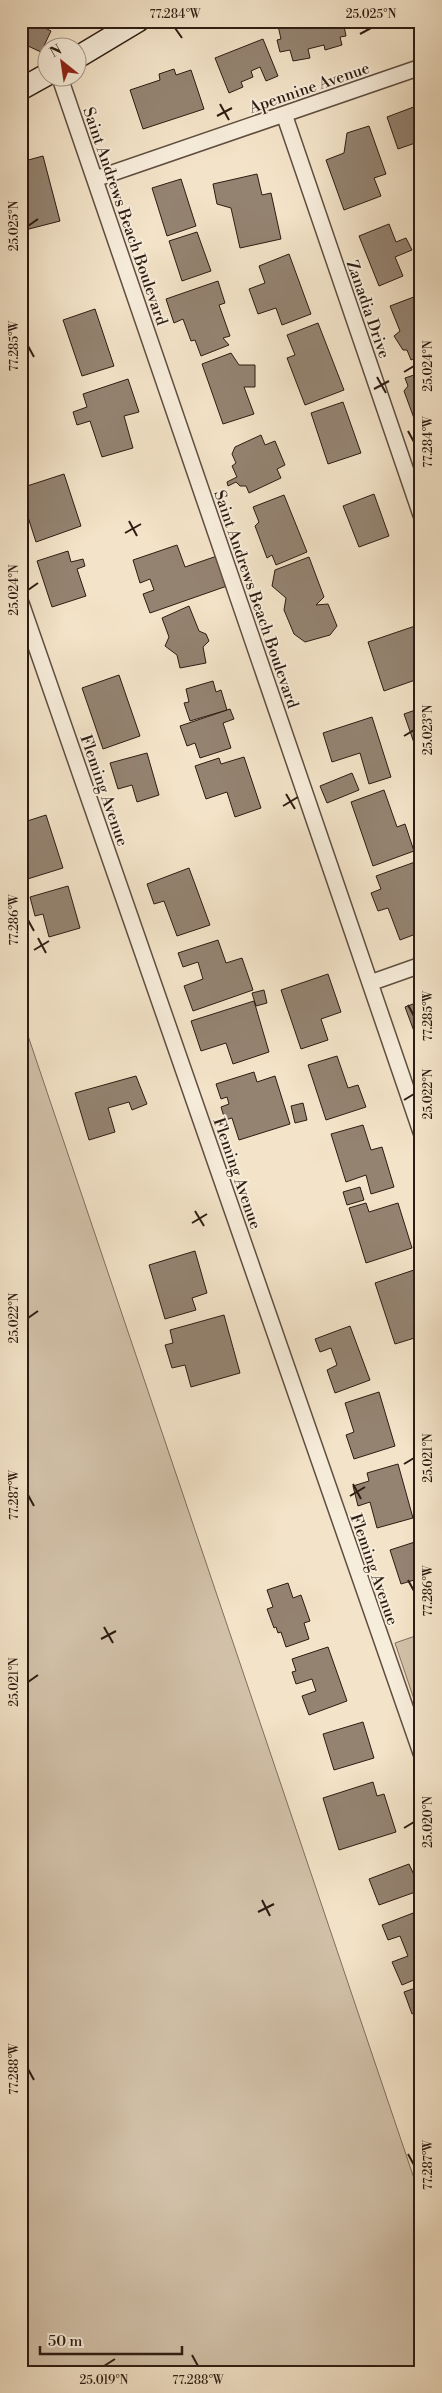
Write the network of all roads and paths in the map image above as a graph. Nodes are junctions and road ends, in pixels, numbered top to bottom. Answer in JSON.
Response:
{"nodes":[{"id":1,"x":138,"y":21,"type":"edge"},
{"id":2,"x":88,"y":51,"type":"edge"},
{"id":3,"x":421,"y":67,"type":"edge"},
{"id":4,"x":38,"y":80,"type":"edge"},
{"id":5,"x":63,"y":88,"type":"edge"},
{"id":6,"x":21,"y":89,"type":"edge"},
{"id":7,"x":284,"y":114,"type":"junction"},
{"id":8,"x":95,"y":179,"type":"junction"},
{"id":9,"x":421,"y":515,"type":"edge"},
{"id":10,"x":21,"y":603,"type":"edge"},
{"id":11,"x":421,"y":965,"type":"edge"},
{"id":12,"x":370,"y":983,"type":"junction"},
{"id":13,"x":421,"y":1132,"type":"edge"},
{"id":14,"x":421,"y":1753,"type":"edge"}],
"edges":[{"from":1,"to":2,"type":"main road"},
{"from":3,"to":7,"type":"street","name":"Apennine Avenue"},
{"from":4,"to":6,"type":"main road"},
{"from":5,"to":8,"type":"street","name":"Saint Andrews Beach Boulevard"},
{"from":7,"to":8,"type":"street","name":"Apennine Avenue"},
{"from":7,"to":9,"type":"street","name":"Zanadia Drive"},
{"from":8,"to":12,"type":"street","name":"Saint Andrews Beach Boulevard"},
{"from":10,"to":14,"type":"street","name":"Fleming Avenue"},
{"from":11,"to":12,"type":"street"},
{"from":12,"to":13,"type":"street","name":"Saint Andrews Beach Boulevard"}]}
